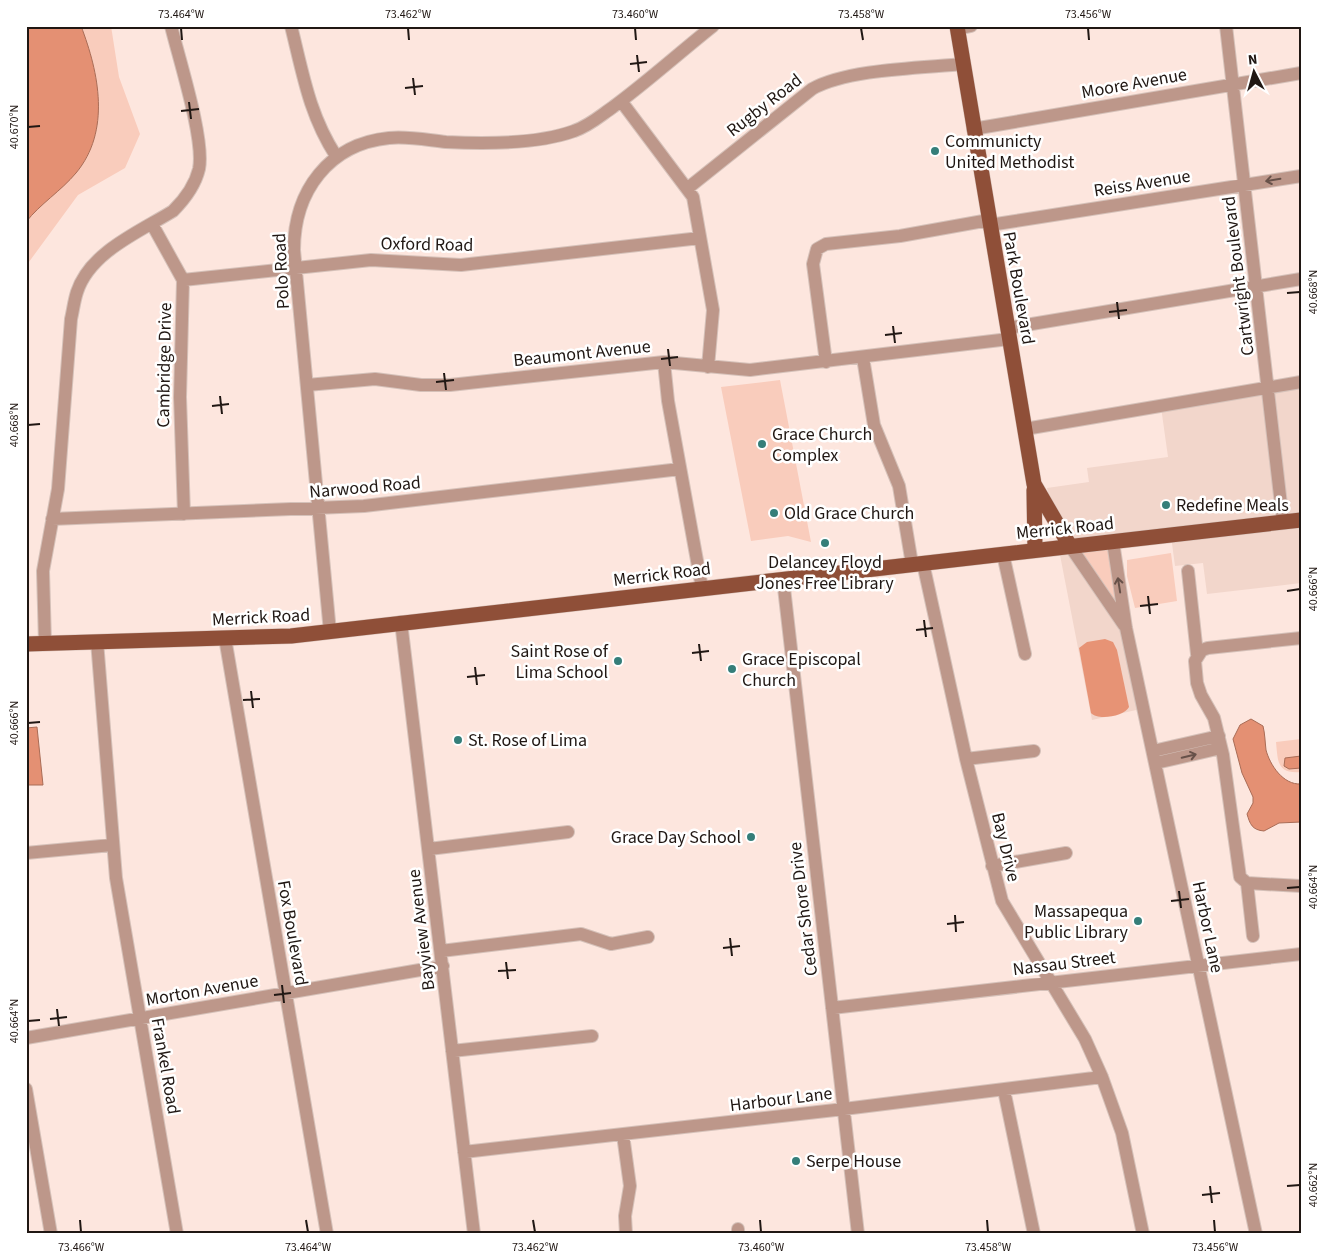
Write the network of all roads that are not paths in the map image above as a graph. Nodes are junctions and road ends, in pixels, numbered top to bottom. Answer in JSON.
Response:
{"nodes":[{"id":1,"x":171,"y":26,"type":"edge"},
{"id":2,"x":291,"y":26,"type":"edge"},
{"id":3,"x":713,"y":26,"type":"edge"},
{"id":4,"x":1226,"y":26,"type":"edge"},
{"id":5,"x":962,"y":27,"type":"edge"},
{"id":6,"x":698,"y":31,"type":"edge"},
{"id":7,"x":963,"y":64,"type":"junction"},
{"id":8,"x":1301,"y":73,"type":"edge"},
{"id":9,"x":1232,"y":83,"type":"junction"},
{"id":10,"x":621,"y":101,"type":"junction"},
{"id":11,"x":973,"y":128,"type":"junction"},
{"id":12,"x":336,"y":156,"type":"junction"},
{"id":13,"x":1301,"y":176,"type":"edge"},
{"id":14,"x":1245,"y":184,"type":"junction"},
{"id":15,"x":688,"y":188,"type":"junction"},
{"id":16,"x":989,"y":223,"type":"junction"},
{"id":17,"x":152,"y":224,"type":"junction"},
{"id":18,"x":700,"y":238,"type":"junction"},
{"id":19,"x":296,"y":268,"type":"junction"},
{"id":20,"x":1301,"y":279,"type":"edge"},
{"id":21,"x":183,"y":280,"type":"junction"},
{"id":22,"x":1257,"y":287,"type":"junction"},
{"id":23,"x":1008,"y":334,"type":"junction"},
{"id":24,"x":863,"y":358,"type":"junction"},
{"id":25,"x":664,"y":362,"type":"junction"},
{"id":26,"x":826,"y":362,"type":"junction"},
{"id":27,"x":708,"y":367,"type":"junction"},
{"id":28,"x":1301,"y":382,"type":"edge"},
{"id":29,"x":307,"y":385,"type":"junction"},
{"id":30,"x":1269,"y":388,"type":"junction"},
{"id":31,"x":1025,"y":429,"type":"junction"},
{"id":32,"x":680,"y":469,"type":"junction"},
{"id":33,"x":1034,"y":484,"type":"junction"},
{"id":34,"x":318,"y":509,"type":"junction"},
{"id":35,"x":184,"y":514,"type":"junction"},
{"id":36,"x":52,"y":519,"type":"junction"},
{"id":37,"x":1301,"y":520,"type":"edge"},
{"id":38,"x":1283,"y":522,"type":"junction"},
{"id":39,"x":1113,"y":542,"type":"junction"},
{"id":40,"x":1070,"y":546,"type":"junction"},
{"id":41,"x":1035,"y":550,"type":"junction"},
{"id":42,"x":1004,"y":554,"type":"junction"},
{"id":43,"x":918,"y":564,"type":"junction"},
{"id":44,"x":1188,"y":571,"type":"dead end"},
{"id":45,"x":782,"y":579,"type":"junction"},
{"id":46,"x":702,"y":588,"type":"junction"},
{"id":47,"x":402,"y":622,"type":"junction"},
{"id":48,"x":1126,"y":628,"type":"junction"},
{"id":49,"x":330,"y":632,"type":"junction"},
{"id":50,"x":225,"y":638,"type":"junction"},
{"id":51,"x":1301,"y":638,"type":"edge"},
{"id":52,"x":97,"y":641,"type":"junction"},
{"id":53,"x":45,"y":643,"type":"junction"},
{"id":54,"x":26,"y":644,"type":"edge"},
{"id":55,"x":1025,"y":654,"type":"dead end"},
{"id":56,"x":1198,"y":654,"type":"junction"},
{"id":57,"x":1220,"y":742,"type":"junction"},
{"id":58,"x":1034,"y":751,"type":"dead end"},
{"id":59,"x":1153,"y":751,"type":"junction"},
{"id":60,"x":966,"y":759,"type":"junction"},
{"id":61,"x":1156,"y":764,"type":"junction"},
{"id":62,"x":568,"y":832,"type":"dead end"},
{"id":63,"x":112,"y":845,"type":"junction"},
{"id":64,"x":429,"y":849,"type":"junction"},
{"id":65,"x":26,"y":853,"type":"edge"},
{"id":66,"x":1066,"y":853,"type":"dead end"},
{"id":67,"x":992,"y":866,"type":"junction"},
{"id":68,"x":1247,"y":883,"type":"junction"},
{"id":69,"x":1301,"y":886,"type":"edge"},
{"id":70,"x":1253,"y":936,"type":"dead end"},
{"id":71,"x":648,"y":937,"type":"dead end"},
{"id":72,"x":441,"y":951,"type":"junction"},
{"id":73,"x":1300,"y":958,"type":"edge"},
{"id":74,"x":443,"y":966,"type":"junction"},
{"id":75,"x":1198,"y":966,"type":"junction"},
{"id":76,"x":1050,"y":983,"type":"junction"},
{"id":77,"x":286,"y":993,"type":"junction"},
{"id":78,"x":832,"y":1008,"type":"junction"},
{"id":79,"x":140,"y":1018,"type":"junction"},
{"id":80,"x":592,"y":1036,"type":"dead end"},
{"id":81,"x":26,"y":1038,"type":"edge"},
{"id":82,"x":452,"y":1051,"type":"junction"},
{"id":83,"x":1102,"y":1077,"type":"junction"},
{"id":84,"x":26,"y":1089,"type":"edge"},
{"id":85,"x":1004,"y":1090,"type":"junction"},
{"id":86,"x":844,"y":1109,"type":"junction"},
{"id":87,"x":623,"y":1135,"type":"junction"},
{"id":88,"x":464,"y":1152,"type":"junction"},
{"id":89,"x":51,"y":1234,"type":"edge"},
{"id":90,"x":177,"y":1234,"type":"edge"},
{"id":91,"x":327,"y":1234,"type":"edge"},
{"id":92,"x":474,"y":1234,"type":"edge"},
{"id":93,"x":626,"y":1234,"type":"edge"},
{"id":94,"x":858,"y":1234,"type":"edge"},
{"id":95,"x":1034,"y":1234,"type":"edge"},
{"id":96,"x":1143,"y":1234,"type":"edge"},
{"id":97,"x":1256,"y":1234,"type":"edge"}],
"edges":[{"from":1,"to":17,"type":"street"},
{"from":2,"to":12,"type":"street"},
{"from":3,"to":6,"type":"street","name":"Polo Road"},
{"from":4,"to":9,"type":"street","name":"Cartwright Boulevard"},
{"from":5,"to":7,"type":"main road","name":"Park Boulevard"},
{"from":6,"to":10,"type":"street","name":"Polo Road"},
{"from":7,"to":11,"type":"main road","name":"Park Boulevard"},
{"from":7,"to":15,"type":"street","name":"Rugby Road"},
{"from":8,"to":9,"type":"street","name":"Moore Avenue"},
{"from":9,"to":11,"type":"street","name":"Moore Avenue"},
{"from":9,"to":14,"type":"street","name":"Cartwright Boulevard"},
{"from":10,"to":12,"type":"street","name":"Polo Road"},
{"from":10,"to":15,"type":"street"},
{"from":11,"to":16,"type":"main road","name":"Park Boulevard"},
{"from":12,"to":19,"type":"street","name":"Polo Road"},
{"from":13,"to":14,"type":"street","name":"Reiss Avenue","one_way":true},
{"from":14,"to":16,"type":"street","name":"Reiss Avenue"},
{"from":14,"to":22,"type":"street","name":"Cartwright Boulevard"},
{"from":15,"to":18,"type":"street"},
{"from":16,"to":23,"type":"main road","name":"Park Boulevard"},
{"from":16,"to":26,"type":"street","name":"Reiss Avenue"},
{"from":17,"to":21,"type":"street","name":"Cambridge Drive"},
{"from":17,"to":36,"type":"street"},
{"from":18,"to":19,"type":"street","name":"Oxford Road"},
{"from":18,"to":27,"type":"street"},
{"from":19,"to":21,"type":"street","name":"Oxford Road"},
{"from":19,"to":29,"type":"street","name":"Polo Road"},
{"from":20,"to":22,"type":"street","name":"Beaumont Avenue"},
{"from":21,"to":35,"type":"street","name":"Cambridge Drive"},
{"from":22,"to":23,"type":"street","name":"Beaumont Avenue"},
{"from":22,"to":30,"type":"street","name":"Cartwright Boulevard"},
{"from":23,"to":24,"type":"street","name":"Beaumont Avenue"},
{"from":23,"to":31,"type":"main road","name":"Park Boulevard"},
{"from":24,"to":26,"type":"street","name":"Beaumont Avenue"},
{"from":24,"to":43,"type":"street","name":"Bay Drive"},
{"from":25,"to":27,"type":"street","name":"Beaumont Avenue"},
{"from":25,"to":29,"type":"street","name":"Beaumont Avenue"},
{"from":25,"to":32,"type":"street"},
{"from":26,"to":27,"type":"street","name":"Beaumont Avenue"},
{"from":28,"to":30,"type":"street"},
{"from":29,"to":34,"type":"street","name":"Polo Road"},
{"from":30,"to":31,"type":"street"},
{"from":30,"to":38,"type":"street","name":"Cartwright Boulevard"},
{"from":31,"to":33,"type":"main road","name":"Park Boulevard"},
{"from":32,"to":34,"type":"street","name":"Narwood Road"},
{"from":32,"to":46,"type":"street"},
{"from":33,"to":40,"type":"main road","name":"Park Boulevard"},
{"from":33,"to":41,"type":"main road"},
{"from":34,"to":35,"type":"street","name":"Narwood Road"},
{"from":34,"to":49,"type":"street","name":"Polo Road"},
{"from":35,"to":36,"type":"street","name":"Narwood Road"},
{"from":36,"to":53,"type":"street"},
{"from":37,"to":38,"type":"main road","name":"Merrick Road"},
{"from":38,"to":39,"type":"main road","name":"Merrick Road"},
{"from":39,"to":40,"type":"main road","name":"Merrick Road"},
{"from":48,"to":39,"type":"street","name":"Harbor Lane","one_way":true},
{"from":40,"to":41,"type":"main road","name":"Merrick Road"},
{"from":40,"to":48,"type":"street","name":"Harbor Lane"},
{"from":41,"to":42,"type":"main road","name":"Merrick Road"},
{"from":42,"to":43,"type":"main road","name":"Merrick Road"},
{"from":42,"to":55,"type":"street"},
{"from":43,"to":45,"type":"main road","name":"Merrick Road"},
{"from":43,"to":60,"type":"street","name":"Bay Drive"},
{"from":44,"to":56,"type":"street"},
{"from":45,"to":46,"type":"main road","name":"Merrick Road"},
{"from":45,"to":78,"type":"street","name":"Cedar Shore Drive"},
{"from":46,"to":47,"type":"main road","name":"Merrick Road"},
{"from":47,"to":49,"type":"main road","name":"Merrick Road"},
{"from":47,"to":64,"type":"street","name":"Bayview Avenue"},
{"from":48,"to":59,"type":"street","name":"Harbor Lane"},
{"from":49,"to":50,"type":"main road","name":"Merrick Road"},
{"from":50,"to":52,"type":"main road","name":"Merrick Road"},
{"from":50,"to":77,"type":"street","name":"Fox Boulevard"},
{"from":51,"to":56,"type":"street"},
{"from":52,"to":53,"type":"main road","name":"Merrick Road"},
{"from":52,"to":63,"type":"street","name":"Frankel Road"},
{"from":53,"to":54,"type":"main road","name":"Merrick Road"},
{"from":56,"to":57,"type":"street"},
{"from":57,"to":59,"type":"street"},
{"from":61,"to":57,"type":"street","one_way":true},
{"from":57,"to":68,"type":"street"},
{"from":58,"to":60,"type":"street"},
{"from":59,"to":61,"type":"street","name":"Harbor Lane"},
{"from":60,"to":67,"type":"street","name":"Bay Drive"},
{"from":61,"to":75,"type":"street","name":"Harbor Lane"},
{"from":62,"to":64,"type":"street"},
{"from":63,"to":65,"type":"street"},
{"from":63,"to":79,"type":"street","name":"Frankel Road"},
{"from":64,"to":72,"type":"street","name":"Bayview Avenue"},
{"from":66,"to":67,"type":"street"},
{"from":67,"to":76,"type":"street","name":"Bay Drive"},
{"from":68,"to":69,"type":"street"},
{"from":68,"to":70,"type":"street"},
{"from":71,"to":72,"type":"street"},
{"from":72,"to":74,"type":"street","name":"Bayview Avenue"},
{"from":73,"to":75,"type":"street","name":"Nassau Street"},
{"from":74,"to":77,"type":"street","name":"Morton Avenue"},
{"from":74,"to":82,"type":"street","name":"Bayview Avenue"},
{"from":75,"to":76,"type":"street","name":"Nassau Street"},
{"from":75,"to":97,"type":"street","name":"Harbor Lane"},
{"from":76,"to":78,"type":"street","name":"Nassau Street"},
{"from":76,"to":83,"type":"street","name":"Bay Drive"},
{"from":77,"to":79,"type":"street","name":"Morton Avenue"},
{"from":77,"to":91,"type":"street","name":"Fox Boulevard"},
{"from":78,"to":86,"type":"street","name":"Cedar Shore Drive"},
{"from":79,"to":81,"type":"street","name":"Morton Avenue"},
{"from":79,"to":90,"type":"street","name":"Frankel Road"},
{"from":80,"to":82,"type":"street"},
{"from":82,"to":88,"type":"street","name":"Bayview Avenue"},
{"from":83,"to":85,"type":"street","name":"Harbour Lane"},
{"from":83,"to":96,"type":"street","name":"Bay Drive"},
{"from":84,"to":89,"type":"street"},
{"from":85,"to":86,"type":"street","name":"Harbour Lane"},
{"from":85,"to":95,"type":"street"},
{"from":86,"to":87,"type":"street","name":"Harbour Lane"},
{"from":86,"to":94,"type":"street","name":"Cedar Shore Drive"},
{"from":87,"to":88,"type":"street","name":"Harbour Lane"},
{"from":87,"to":93,"type":"street"},
{"from":88,"to":92,"type":"street","name":"Bayview Avenue"}]}
